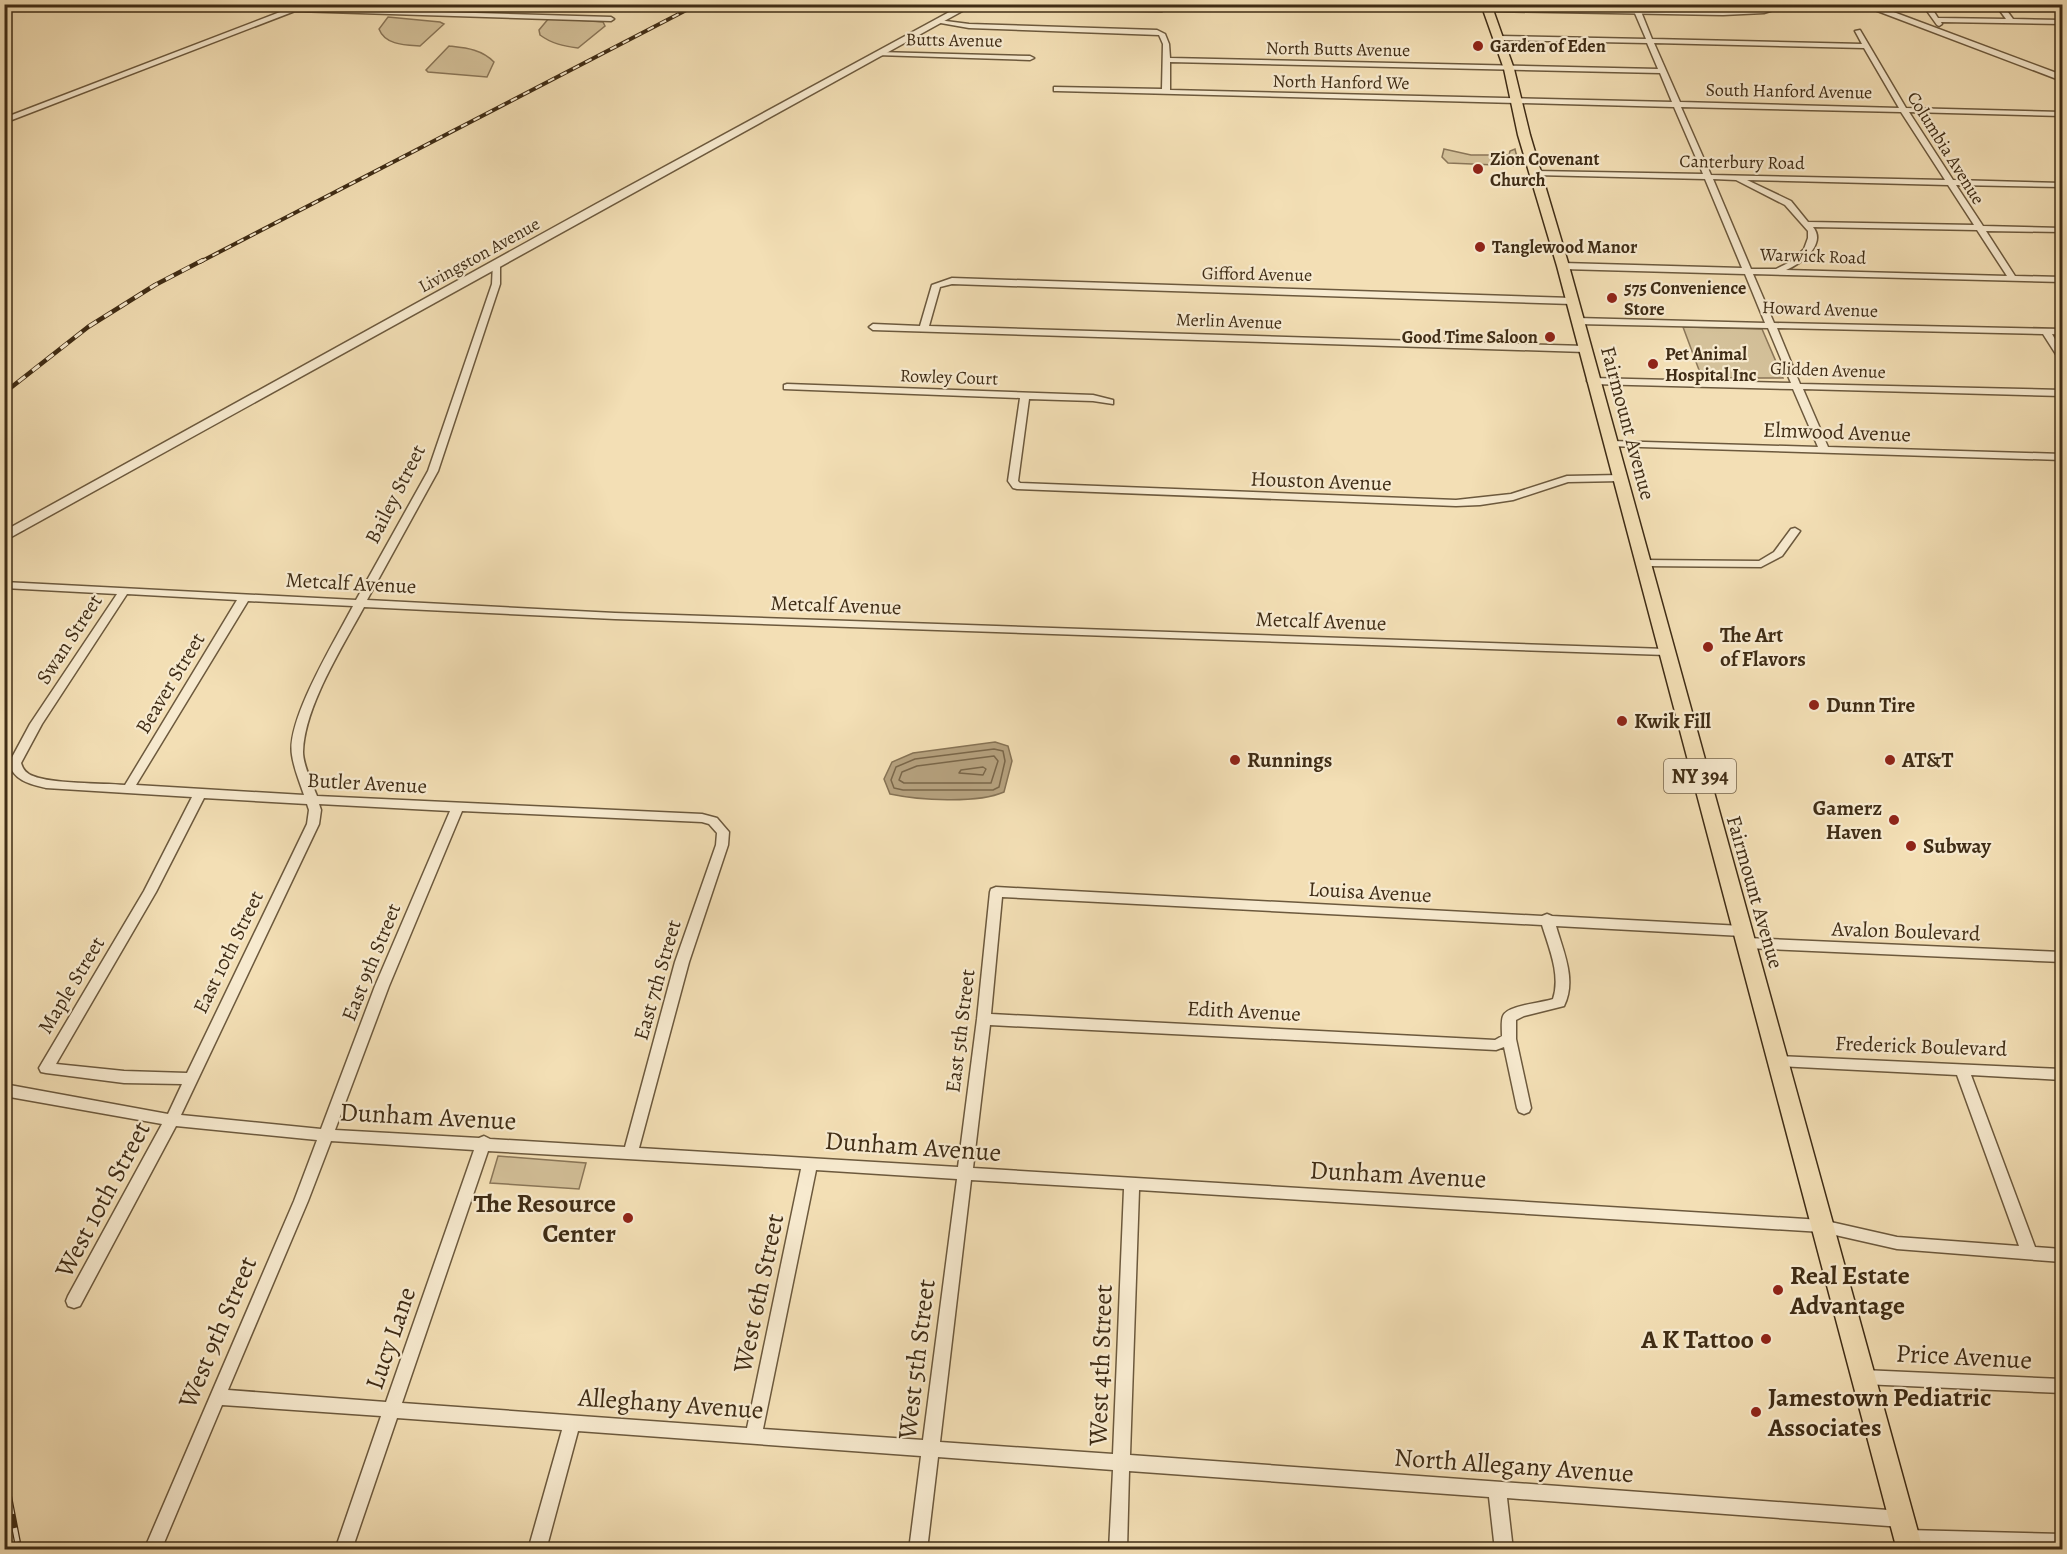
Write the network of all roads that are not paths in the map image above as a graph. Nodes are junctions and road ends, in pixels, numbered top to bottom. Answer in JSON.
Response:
{"nodes":[{"id":1,"x":308,"y":4,"type":"edge"},
{"id":2,"x":971,"y":4,"type":"edge"},
{"id":3,"x":1789,"y":4,"type":"edge"},
{"id":4,"x":1863,"y":4,"type":"edge"},
{"id":5,"x":1925,"y":4,"type":"edge"},
{"id":6,"x":1998,"y":4,"type":"edge"},
{"id":7,"x":1487,"y":6,"type":"edge"},
{"id":8,"x":1561,"y":7,"type":"edge"},
{"id":9,"x":1636,"y":8,"type":"edge"},
{"id":10,"x":1711,"y":9,"type":"edge"},
{"id":11,"x":293,"y":10,"type":"junction"},
{"id":12,"x":611,"y":19,"type":"dead end"},
{"id":13,"x":2011,"y":21,"type":"junction"},
{"id":14,"x":938,"y":22,"type":"junction"},
{"id":15,"x":2062,"y":22,"type":"edge"},
{"id":16,"x":1858,"y":31,"type":"dead end"},
{"id":17,"x":1499,"y":38,"type":"junction"},
{"id":18,"x":1651,"y":41,"type":"junction"},
{"id":19,"x":1866,"y":46,"type":"junction"},
{"id":20,"x":878,"y":54,"type":"junction"},
{"id":21,"x":1030,"y":58,"type":"dead end"},
{"id":22,"x":1167,"y":60,"type":"junction"},
{"id":23,"x":1509,"y":69,"type":"junction"},
{"id":24,"x":1663,"y":71,"type":"junction"},
{"id":25,"x":2061,"y":77,"type":"edge"},
{"id":26,"x":1057,"y":89,"type":"dead end"},
{"id":27,"x":1166,"y":93,"type":"junction"},
{"id":28,"x":1515,"y":100,"type":"junction"},
{"id":29,"x":1677,"y":104,"type":"junction"},
{"id":30,"x":1903,"y":109,"type":"junction"},
{"id":31,"x":2062,"y":114,"type":"edge"},
{"id":32,"x":4,"y":122,"type":"edge"},
{"id":33,"x":1535,"y":173,"type":"junction"},
{"id":34,"x":1709,"y":177,"type":"junction"},
{"id":35,"x":1730,"y":177,"type":"junction"},
{"id":36,"x":1949,"y":182,"type":"junction"},
{"id":37,"x":2062,"y":185,"type":"edge"},
{"id":38,"x":1809,"y":224,"type":"junction"},
{"id":39,"x":1979,"y":228,"type":"junction"},
{"id":40,"x":2062,"y":230,"type":"edge"},
{"id":41,"x":496,"y":265,"type":"junction"},
{"id":42,"x":1563,"y":266,"type":"junction"},
{"id":43,"x":1748,"y":270,"type":"junction"},
{"id":44,"x":1774,"y":271,"type":"junction"},
{"id":45,"x":2013,"y":279,"type":"junction"},
{"id":46,"x":2062,"y":280,"type":"edge"},
{"id":47,"x":1572,"y":301,"type":"junction"},
{"id":48,"x":1577,"y":321,"type":"junction"},
{"id":49,"x":1770,"y":324,"type":"junction"},
{"id":50,"x":873,"y":327,"type":"dead end"},
{"id":51,"x":924,"y":328,"type":"junction"},
{"id":52,"x":2046,"y":332,"type":"junction"},
{"id":53,"x":2062,"y":332,"type":"edge"},
{"id":54,"x":1585,"y":349,"type":"junction"},
{"id":55,"x":2062,"y":357,"type":"edge"},
{"id":56,"x":1592,"y":381,"type":"junction"},
{"id":57,"x":1796,"y":385,"type":"junction"},
{"id":58,"x":787,"y":387,"type":"dead end"},
{"id":59,"x":2062,"y":393,"type":"edge"},
{"id":60,"x":1025,"y":397,"type":"junction"},
{"id":61,"x":1110,"y":402,"type":"dead end"},
{"id":62,"x":1611,"y":444,"type":"junction"},
{"id":63,"x":1824,"y":450,"type":"junction"},
{"id":64,"x":2062,"y":457,"type":"edge"},
{"id":65,"x":1620,"y":478,"type":"junction"},
{"id":66,"x":1795,"y":531,"type":"dead end"},
{"id":67,"x":4,"y":537,"type":"edge"},
{"id":68,"x":1643,"y":563,"type":"junction"},
{"id":69,"x":4,"y":585,"type":"edge"},
{"id":70,"x":124,"y":591,"type":"junction"},
{"id":71,"x":245,"y":596,"type":"junction"},
{"id":72,"x":360,"y":603,"type":"junction"},
{"id":73,"x":1666,"y":652,"type":"junction"},
{"id":74,"x":17,"y":771,"type":"joint"},
{"id":75,"x":128,"y":789,"type":"junction"},
{"id":76,"x":200,"y":794,"type":"junction"},
{"id":77,"x":312,"y":800,"type":"junction"},
{"id":78,"x":458,"y":807,"type":"junction"},
{"id":79,"x":717,"y":824,"type":"joint"},
{"id":80,"x":996,"y":892,"type":"joint"},
{"id":81,"x":1546,"y":919,"type":"junction"},
{"id":82,"x":1745,"y":937,"type":"junction"},
{"id":83,"x":2062,"y":957,"type":"edge"},
{"id":84,"x":984,"y":1019,"type":"junction"},
{"id":85,"x":1504,"y":1041,"type":"junction"},
{"id":86,"x":1777,"y":1061,"type":"junction"},
{"id":87,"x":1962,"y":1069,"type":"junction"},
{"id":88,"x":2062,"y":1074,"type":"edge"},
{"id":89,"x":190,"y":1079,"type":"junction"},
{"id":90,"x":4,"y":1090,"type":"edge"},
{"id":91,"x":1524,"y":1108,"type":"dead end"},
{"id":92,"x":172,"y":1120,"type":"junction"},
{"id":93,"x":327,"y":1134,"type":"junction"},
{"id":94,"x":484,"y":1142,"type":"junction"},
{"id":95,"x":632,"y":1151,"type":"junction"},
{"id":96,"x":810,"y":1163,"type":"junction"},
{"id":97,"x":964,"y":1174,"type":"junction"},
{"id":98,"x":1132,"y":1182,"type":"junction"},
{"id":99,"x":1822,"y":1226,"type":"junction"},
{"id":100,"x":2030,"y":1254,"type":"junction"},
{"id":101,"x":2062,"y":1255,"type":"edge"},
{"id":102,"x":74,"y":1301,"type":"dead end"},
{"id":103,"x":1863,"y":1377,"type":"junction"},
{"id":104,"x":2062,"y":1386,"type":"edge"},
{"id":105,"x":217,"y":1397,"type":"junction"},
{"id":106,"x":392,"y":1408,"type":"junction"},
{"id":107,"x":572,"y":1422,"type":"junction"},
{"id":108,"x":754,"y":1434,"type":"junction"},
{"id":109,"x":931,"y":1448,"type":"junction"},
{"id":110,"x":1122,"y":1461,"type":"junction"},
{"id":111,"x":1497,"y":1489,"type":"junction"},
{"id":112,"x":1902,"y":1519,"type":"junction"},
{"id":113,"x":2062,"y":1542,"type":"edge"},
{"id":114,"x":1909,"y":1544,"type":"edge"},
{"id":115,"x":152,"y":1550,"type":"edge"},
{"id":116,"x":343,"y":1550,"type":"edge"},
{"id":117,"x":537,"y":1550,"type":"edge"},
{"id":118,"x":918,"y":1550,"type":"edge"},
{"id":119,"x":1118,"y":1550,"type":"edge"},
{"id":120,"x":1504,"y":1550,"type":"edge"}],
"edges":[{"from":1,"to":11,"type":"street"},
{"from":2,"to":14,"type":"street","name":"Livingston Avenue"},
{"from":3,"to":10,"type":"street"},
{"from":4,"to":25,"type":"street"},
{"from":5,"to":13,"type":"street"},
{"from":6,"to":13,"type":"street"},
{"from":7,"to":8,"type":"street"},
{"from":7,"to":17,"type":"main road","name":"Fairmount Avenue","number":"NY 394"},
{"from":8,"to":9,"type":"street"},
{"from":9,"to":10,"type":"street"},
{"from":9,"to":18,"type":"street"},
{"from":11,"to":12,"type":"street"},
{"from":11,"to":32,"type":"street"},
{"from":13,"to":15,"type":"street"},
{"from":14,"to":20,"type":"street","name":"Livingston Avenue"},
{"from":14,"to":22,"type":"street"},
{"from":16,"to":19,"type":"street","name":"Columbia Avenue"},
{"from":17,"to":18,"type":"street"},
{"from":17,"to":23,"type":"main road","name":"Fairmount Avenue","number":"NY 394"},
{"from":18,"to":19,"type":"street"},
{"from":18,"to":24,"type":"street"},
{"from":19,"to":30,"type":"street","name":"Columbia Avenue"},
{"from":20,"to":21,"type":"street","name":"Butts Avenue"},
{"from":20,"to":41,"type":"street","name":"Livingston Avenue"},
{"from":22,"to":23,"type":"street","name":"North Butts Avenue"},
{"from":22,"to":27,"type":"street"},
{"from":23,"to":24,"type":"street","name":"North Butts Avenue"},
{"from":23,"to":28,"type":"main road","name":"Fairmount Avenue","number":"NY 394"},
{"from":24,"to":29,"type":"street"},
{"from":26,"to":27,"type":"street","name":"North Hanford We"},
{"from":27,"to":28,"type":"street","name":"North Hanford We"},
{"from":28,"to":29,"type":"street","name":"South Hanford Avenue"},
{"from":28,"to":33,"type":"main road","name":"Fairmount Avenue","number":"NY 394"},
{"from":29,"to":30,"type":"street","name":"South Hanford Avenue"},
{"from":29,"to":34,"type":"street"},
{"from":30,"to":31,"type":"street","name":"South Hanford Avenue"},
{"from":30,"to":36,"type":"street","name":"Columbia Avenue"},
{"from":33,"to":34,"type":"street","name":"Canterbury Road"},
{"from":33,"to":42,"type":"main road","name":"Fairmount Avenue","number":"NY 394"},
{"from":34,"to":35,"type":"street","name":"Canterbury Road"},
{"from":34,"to":43,"type":"street"},
{"from":35,"to":36,"type":"street","name":"Canterbury Road"},
{"from":35,"to":38,"type":"street"},
{"from":36,"to":37,"type":"street","name":"Canterbury Road"},
{"from":36,"to":39,"type":"street","name":"Columbia Avenue"},
{"from":38,"to":39,"type":"street"},
{"from":38,"to":44,"type":"street"},
{"from":39,"to":40,"type":"street"},
{"from":39,"to":45,"type":"street","name":"Columbia Avenue"},
{"from":41,"to":67,"type":"street","name":"Livingston Avenue"},
{"from":41,"to":72,"type":"street","name":"Bailey Street"},
{"from":42,"to":43,"type":"street","name":"Warwick Road"},
{"from":42,"to":47,"type":"main road","name":"Fairmount Avenue","number":"NY 394"},
{"from":43,"to":44,"type":"street","name":"Warwick Road"},
{"from":43,"to":49,"type":"street"},
{"from":44,"to":45,"type":"street","name":"Warwick Road"},
{"from":45,"to":46,"type":"street","name":"Warwick Road"},
{"from":47,"to":48,"type":"main road","name":"Fairmount Avenue","number":"NY 394"},
{"from":47,"to":51,"type":"street","name":"Gifford Avenue"},
{"from":48,"to":49,"type":"street","name":"Howard Avenue"},
{"from":48,"to":54,"type":"main road","name":"Fairmount Avenue","number":"NY 394"},
{"from":49,"to":52,"type":"street","name":"Howard Avenue"},
{"from":49,"to":57,"type":"street"},
{"from":50,"to":51,"type":"street","name":"Merlin Avenue"},
{"from":51,"to":54,"type":"street","name":"Merlin Avenue"},
{"from":52,"to":53,"type":"street","name":"Howard Avenue"},
{"from":52,"to":55,"type":"street"},
{"from":54,"to":56,"type":"main road","name":"Fairmount Avenue","number":"NY 394"},
{"from":56,"to":57,"type":"street","name":"Glidden Avenue"},
{"from":56,"to":62,"type":"main road","name":"Fairmount Avenue","number":"NY 394"},
{"from":57,"to":59,"type":"street","name":"Glidden Avenue"},
{"from":57,"to":63,"type":"street"},
{"from":58,"to":60,"type":"street","name":"Rowley Court"},
{"from":60,"to":61,"type":"street","name":"Rowley Court"},
{"from":60,"to":65,"type":"street","name":"Houston Avenue"},
{"from":62,"to":63,"type":"street","name":"Elmwood Avenue"},
{"from":62,"to":65,"type":"main road","name":"Fairmount Avenue","number":"NY 394"},
{"from":63,"to":64,"type":"street","name":"Elmwood Avenue"},
{"from":65,"to":68,"type":"main road","name":"Fairmount Avenue","number":"NY 394"},
{"from":66,"to":68,"type":"street"},
{"from":68,"to":73,"type":"main road","name":"Fairmount Avenue","number":"NY 394"},
{"from":69,"to":70,"type":"street","name":"Metcalf Avenue"},
{"from":70,"to":71,"type":"street","name":"Metcalf Avenue"},
{"from":70,"to":74,"type":"street","name":"Swan Street"},
{"from":71,"to":72,"type":"street","name":"Metcalf Avenue"},
{"from":71,"to":75,"type":"street","name":"Beaver Street"},
{"from":72,"to":73,"type":"street","name":"Metcalf Avenue"},
{"from":72,"to":77,"type":"street","name":"Bailey Street"},
{"from":73,"to":82,"type":"main road","name":"Fairmount Avenue","number":"NY 394"},
{"from":74,"to":75,"type":"street","name":"Butler Avenue"},
{"from":75,"to":76,"type":"street","name":"Butler Avenue"},
{"from":76,"to":77,"type":"street","name":"Butler Avenue"},
{"from":76,"to":89,"type":"street","name":"Maple Street"},
{"from":77,"to":78,"type":"street","name":"Butler Avenue"},
{"from":77,"to":89,"type":"street","name":"East 10th Street"},
{"from":78,"to":79,"type":"street","name":"Butler Avenue"},
{"from":78,"to":93,"type":"street","name":"East 9th Street"},
{"from":79,"to":95,"type":"street","name":"East 7th Street"},
{"from":80,"to":81,"type":"street","name":"Louisa Avenue"},
{"from":80,"to":84,"type":"street","name":"East 5th Street"},
{"from":81,"to":82,"type":"street","name":"Louisa Avenue"},
{"from":81,"to":85,"type":"street"},
{"from":82,"to":83,"type":"street","name":"Avalon Boulevard"},
{"from":82,"to":86,"type":"main road","name":"Fairmount Avenue","number":"NY 394"},
{"from":84,"to":85,"type":"street","name":"Edith Avenue"},
{"from":84,"to":97,"type":"street","name":"East 5th Street"},
{"from":85,"to":91,"type":"street"},
{"from":86,"to":87,"type":"street","name":"Frederick Boulevard"},
{"from":86,"to":99,"type":"main road","name":"Fairmount Avenue","number":"NY 394"},
{"from":87,"to":88,"type":"street","name":"Frederick Boulevard"},
{"from":87,"to":100,"type":"street"},
{"from":89,"to":92,"type":"street","name":"East 10th Street"},
{"from":90,"to":92,"type":"street","name":"Dunham Avenue"},
{"from":92,"to":93,"type":"street","name":"Dunham Avenue"},
{"from":92,"to":102,"type":"street","name":"West 10th Street"},
{"from":93,"to":94,"type":"street","name":"Dunham Avenue"},
{"from":93,"to":105,"type":"street","name":"West 9th Street"},
{"from":94,"to":95,"type":"street","name":"Dunham Avenue"},
{"from":94,"to":106,"type":"street","name":"Lucy Lane"},
{"from":95,"to":96,"type":"street","name":"Dunham Avenue"},
{"from":96,"to":97,"type":"street","name":"Dunham Avenue"},
{"from":96,"to":108,"type":"street","name":"West 6th Street"},
{"from":97,"to":98,"type":"street","name":"Dunham Avenue"},
{"from":97,"to":109,"type":"street","name":"West 5th Street"},
{"from":98,"to":99,"type":"street","name":"Dunham Avenue"},
{"from":98,"to":110,"type":"street","name":"West 4th Street"},
{"from":99,"to":100,"type":"street","name":"Dunham Avenue"},
{"from":99,"to":103,"type":"main road","name":"Fairmount Avenue","number":"NY 394"},
{"from":100,"to":101,"type":"street","name":"Dunham Avenue"},
{"from":103,"to":104,"type":"street","name":"Price Avenue"},
{"from":103,"to":112,"type":"main road","name":"Fairmount Avenue","number":"NY 394"},
{"from":105,"to":106,"type":"street","name":"Alleghany Avenue"},
{"from":105,"to":115,"type":"street","name":"West 9th Street"},
{"from":106,"to":107,"type":"street","name":"Alleghany Avenue"},
{"from":106,"to":116,"type":"street","name":"Lucy Lane"},
{"from":107,"to":108,"type":"street","name":"Alleghany Avenue"},
{"from":107,"to":117,"type":"street"},
{"from":108,"to":109,"type":"street","name":"Alleghany Avenue"},
{"from":109,"to":110,"type":"street","name":"Alleghany Avenue"},
{"from":109,"to":118,"type":"street","name":"West 5th Street"},
{"from":110,"to":111,"type":"street","name":"North Allegany Avenue"},
{"from":110,"to":119,"type":"street","name":"West 4th Street"},
{"from":111,"to":112,"type":"street","name":"North Allegany Avenue"},
{"from":111,"to":120,"type":"street"},
{"from":112,"to":114,"type":"main road","name":"Fairmount Avenue","number":"NY 394"},
{"from":113,"to":114,"type":"street"}]}
